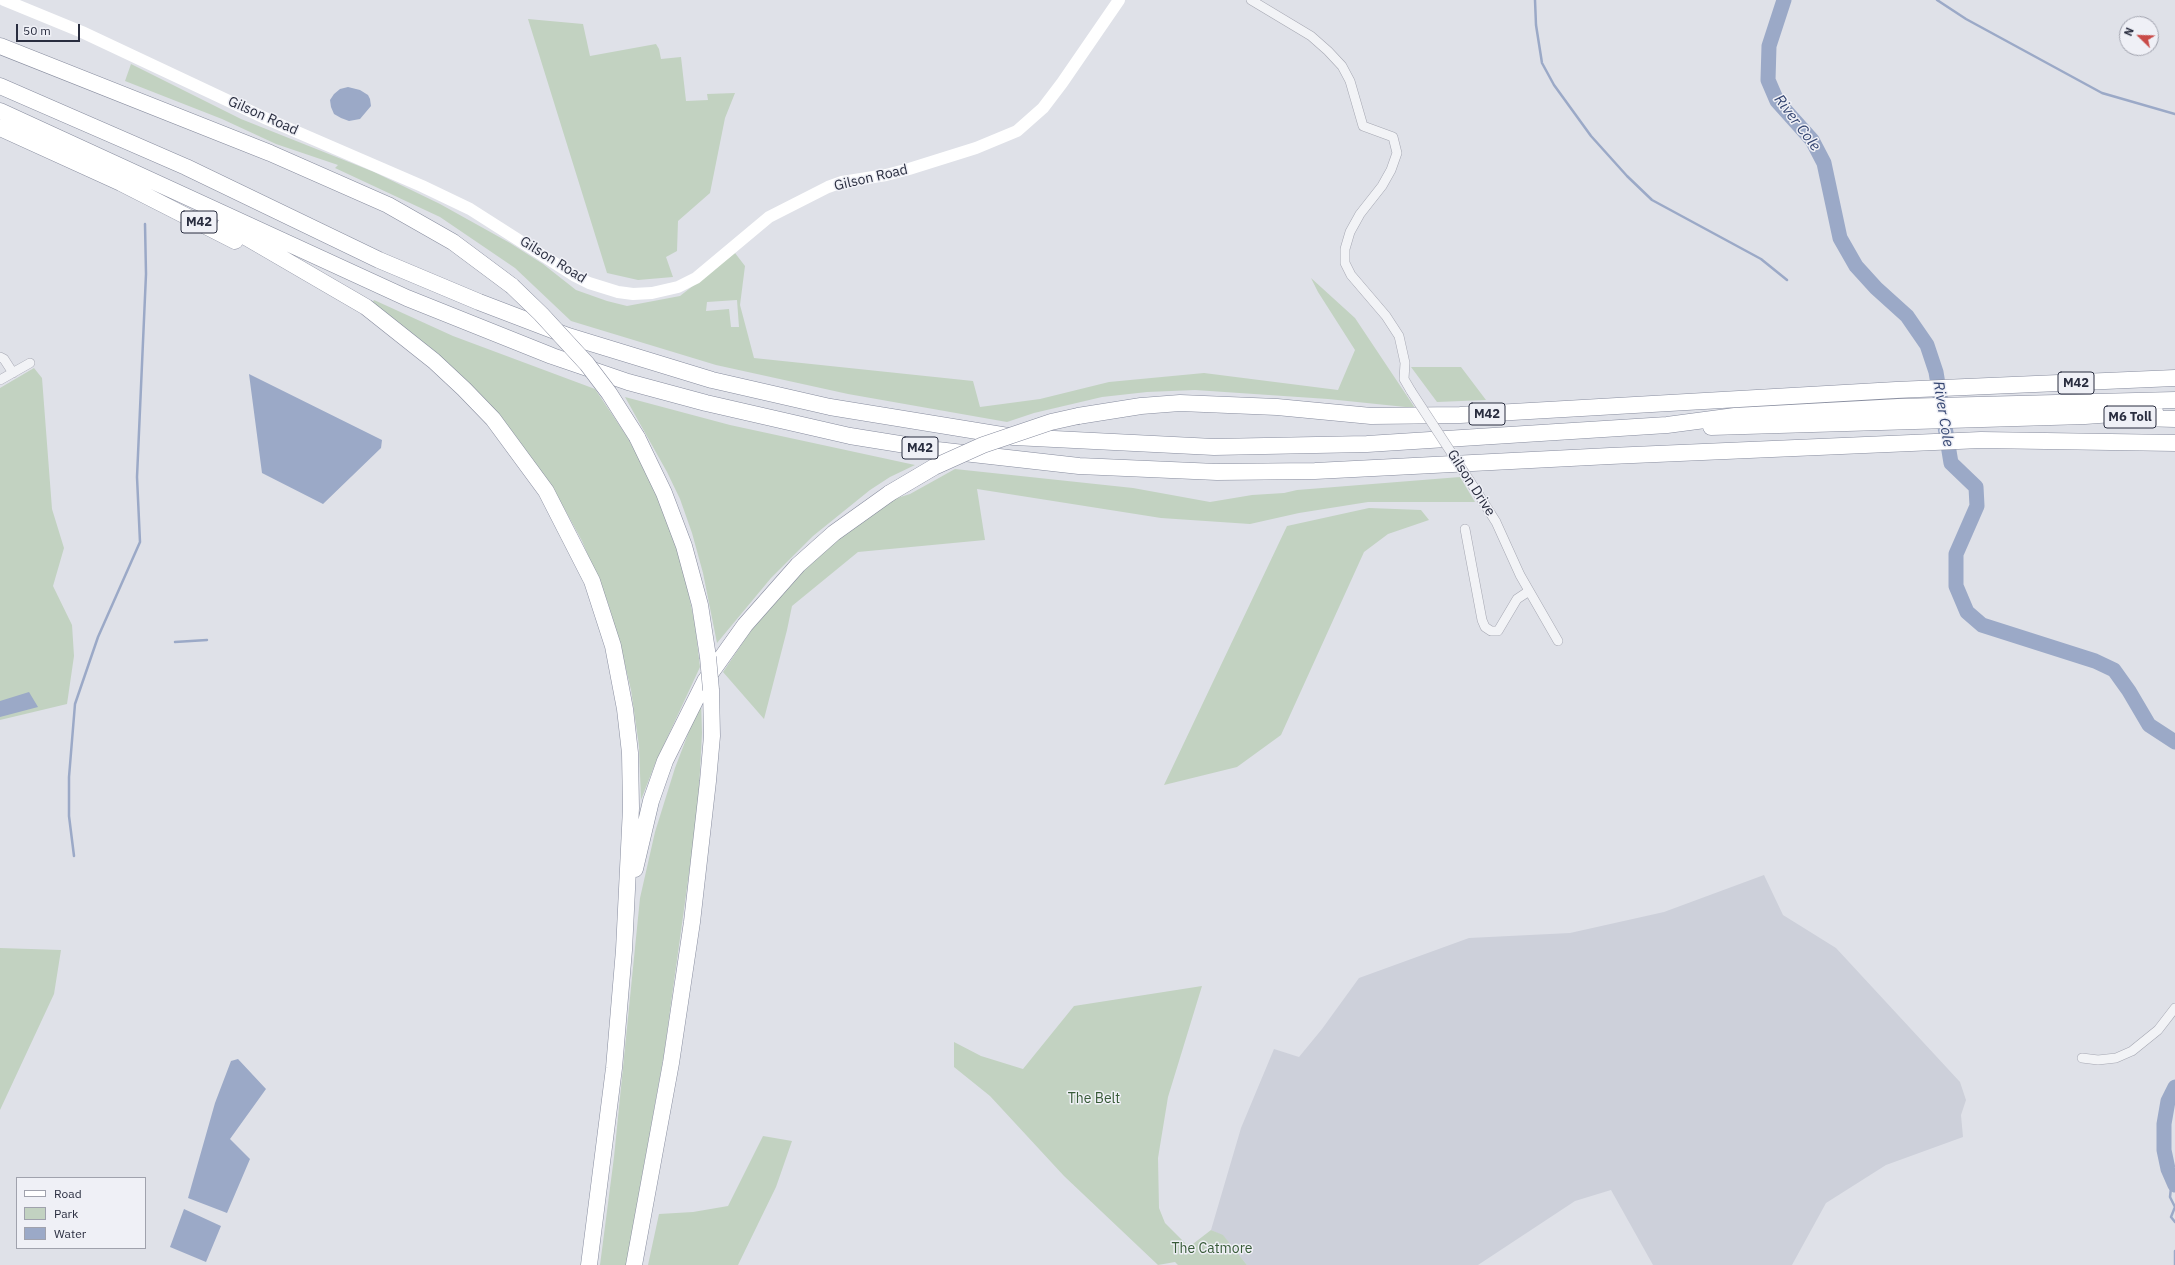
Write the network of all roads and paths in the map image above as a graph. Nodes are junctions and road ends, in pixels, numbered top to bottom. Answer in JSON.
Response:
{"nodes":[{"id":1,"x":4,"y":0,"type":"edge"},
{"id":2,"x":1119,"y":0,"type":"edge"},
{"id":3,"x":1251,"y":0,"type":"edge"},
{"id":4,"x":0,"y":46,"type":"edge"},
{"id":5,"x":0,"y":86,"type":"edge"},
{"id":6,"x":0,"y":111,"type":"edge"},
{"id":7,"x":0,"y":128,"type":"edge"},
{"id":8,"x":148,"y":179,"type":"junction"},
{"id":9,"x":392,"y":328,"type":"junction"},
{"id":10,"x":0,"y":357,"type":"edge"},
{"id":11,"x":30,"y":363,"type":"dead end"},
{"id":12,"x":13,"y":372,"type":"junction"},
{"id":13,"x":2175,"y":378,"type":"edge"},
{"id":14,"x":0,"y":380,"type":"edge"},
{"id":15,"x":2175,"y":400,"type":"edge"},
{"id":16,"x":2175,"y":410,"type":"edge"},
{"id":17,"x":1980,"y":411,"type":"junction"},
{"id":18,"x":2085,"y":416,"type":"junction"},
{"id":19,"x":2175,"y":419,"type":"edge"},
{"id":20,"x":2175,"y":443,"type":"edge"},
{"id":21,"x":1465,"y":529,"type":"dead end"},
{"id":22,"x":1529,"y":591,"type":"junction"},
{"id":23,"x":1558,"y":640,"type":"dead end"},
{"id":24,"x":624,"y":950,"type":"junction"},
{"id":25,"x":2175,"y":1008,"type":"edge"},
{"id":26,"x":2082,"y":1058,"type":"dead end"},
{"id":27,"x":589,"y":1265,"type":"edge"},
{"id":28,"x":634,"y":1265,"type":"edge"}],
"edges":[{"from":1,"to":2,"type":"main road","name":"Gilson Road"},
{"from":3,"to":22,"type":"street","name":"Gilson Drive","bridge":true},
{"from":4,"to":28,"type":"highway","bridge":true},
{"from":5,"to":17,"type":"highway","number":"M42"},
{"from":6,"to":8,"type":"highway","number":"M42"},
{"from":7,"to":9,"type":"highway","number":"M42"},
{"from":8,"to":9,"type":"highway"},
{"from":8,"to":20,"type":"highway","number":"M42"},
{"from":9,"to":24,"type":"highway"},
{"from":10,"to":12,"type":"street"},
{"from":11,"to":12,"type":"street"},
{"from":12,"to":14,"type":"street"},
{"from":13,"to":24,"type":"highway","number":"M42","bridge":true},
{"from":15,"to":17,"type":"highway","number":"M42"},
{"from":16,"to":18,"type":"highway"},
{"from":17,"to":18,"type":"highway","number":"M42"},
{"from":18,"to":19,"type":"highway","number":"M6 Toll"},
{"from":21,"to":22,"type":"street"},
{"from":22,"to":23,"type":"street","name":"Gilson Drive"},
{"from":24,"to":27,"type":"highway"},
{"from":25,"to":26,"type":"street"}]}
